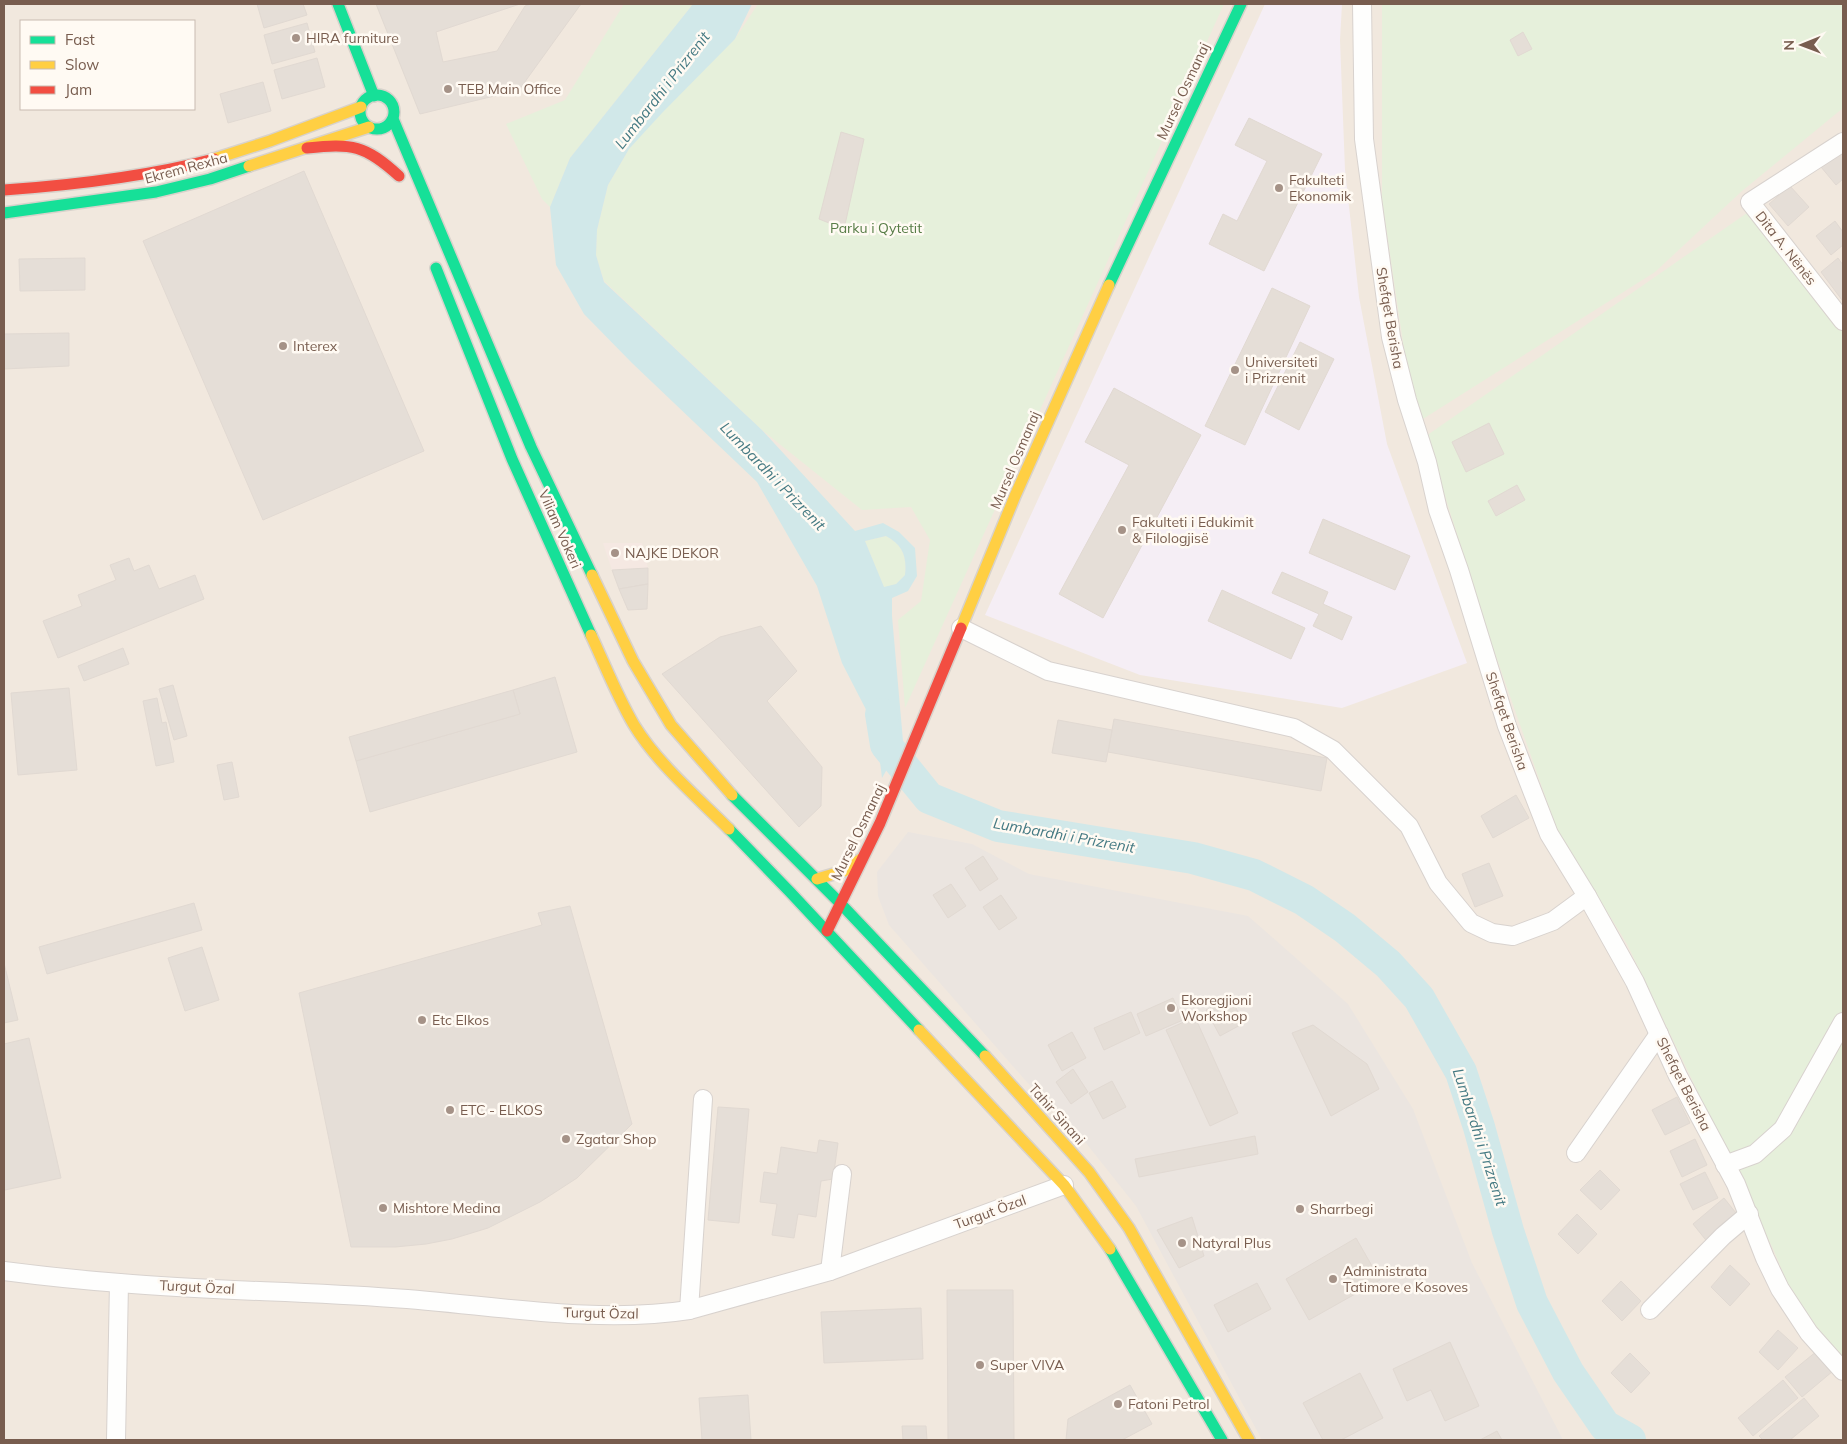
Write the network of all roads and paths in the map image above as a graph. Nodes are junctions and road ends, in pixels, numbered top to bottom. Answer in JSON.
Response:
{"nodes":[{"id":1,"x":338,"y":4,"type":"edge"},
{"id":2,"x":1241,"y":4,"type":"edge"},
{"id":3,"x":1362,"y":4,"type":"edge"},
{"id":4,"x":374,"y":96,"type":"junction"},
{"id":5,"x":362,"y":107,"type":"junction"},
{"id":6,"x":393,"y":119,"type":"junction"},
{"id":7,"x":378,"y":131,"type":"junction"},
{"id":8,"x":1843,"y":142,"type":"edge"},
{"id":9,"x":307,"y":148,"type":"junction"},
{"id":10,"x":390,"y":152,"type":"dead end"},
{"id":11,"x":4,"y":190,"type":"edge"},
{"id":12,"x":4,"y":213,"type":"edge"},
{"id":13,"x":432,"y":258,"type":"dead end"},
{"id":14,"x":1840,"y":312,"type":"edge"},
{"id":15,"x":961,"y":628,"type":"junction"},
{"id":16,"x":788,"y":849,"type":"joint"},
{"id":17,"x":861,"y":859,"type":"junction"},
{"id":18,"x":817,"y":879,"type":"junction"},
{"id":19,"x":1587,"y":896,"type":"junction"},
{"id":20,"x":840,"y":903,"type":"junction"},
{"id":21,"x":827,"y":931,"type":"junction"},
{"id":22,"x":1843,"y":1022,"type":"edge"},
{"id":23,"x":1659,"y":1034,"type":"junction"},
{"id":24,"x":703,"y":1099,"type":"dead end"},
{"id":25,"x":1576,"y":1152,"type":"dead end"},
{"id":26,"x":1726,"y":1165,"type":"junction"},
{"id":27,"x":842,"y":1174,"type":"dead end"},
{"id":28,"x":1064,"y":1185,"type":"junction"},
{"id":29,"x":1749,"y":1214,"type":"junction"},
{"id":30,"x":4,"y":1271,"type":"edge"},
{"id":31,"x":830,"y":1271,"type":"junction"},
{"id":32,"x":119,"y":1283,"type":"junction"},
{"id":33,"x":689,"y":1310,"type":"junction"},
{"id":34,"x":1650,"y":1310,"type":"dead end"},
{"id":35,"x":1843,"y":1372,"type":"edge"},
{"id":36,"x":116,"y":1440,"type":"edge"},
{"id":37,"x":1222,"y":1440,"type":"edge"},
{"id":38,"x":1249,"y":1440,"type":"edge"}],
"edges":[{"from":1,"to":4,"type":"main road"},
{"from":2,"to":15,"type":"main road","name":"Mursel Osmanaj"},
{"from":3,"to":19,"type":"street","name":"Shefqet Berisha"},
{"from":4,"to":5,"type":"main road"},
{"from":4,"to":6,"type":"main road"},
{"from":5,"to":7,"type":"main road"},
{"from":5,"to":11,"type":"main road","name":"Ekrem Rexha"},
{"from":6,"to":7,"type":"main road"},
{"from":6,"to":16,"type":"main road","name":"Viliam Vokeri"},
{"from":7,"to":9,"type":"main road","name":"Ekrem Rexha"},
{"from":8,"to":14,"type":"street","name":"Dita A. Nënës"},
{"from":9,"to":10,"type":"main road"},
{"from":9,"to":12,"type":"main road","name":"Ekrem Rexha"},
{"from":13,"to":21,"type":"main road","name":"Viliam Vokeri"},
{"from":15,"to":17,"type":"main road","name":"Mursel Osmanaj"},
{"from":15,"to":19,"type":"street"},
{"from":16,"to":18,"type":"main road","name":"Tahir Sinani"},
{"from":17,"to":18,"type":"main road"},
{"from":17,"to":20,"type":"main road","name":"Mursel Osmanaj"},
{"from":18,"to":20,"type":"main road","name":"Tahir Sinani"},
{"from":19,"to":23,"type":"street","name":"Shefqet Berisha"},
{"from":20,"to":21,"type":"main road","name":"Mursel Osmanaj"},
{"from":20,"to":38,"type":"main road","name":"Tahir Sinani"},
{"from":21,"to":28,"type":"main road"},
{"from":22,"to":26,"type":"street"},
{"from":23,"to":25,"type":"street"},
{"from":23,"to":26,"type":"street","name":"Shefqet Berisha"},
{"from":24,"to":33,"type":"street"},
{"from":26,"to":29,"type":"street","name":"Shefqet Berisha"},
{"from":27,"to":31,"type":"street"},
{"from":28,"to":31,"type":"street","name":"Turgut Özal"},
{"from":28,"to":37,"type":"main road"},
{"from":29,"to":34,"type":"street"},
{"from":29,"to":35,"type":"street","name":"Shefqet Berisha"},
{"from":30,"to":32,"type":"street","name":"Turgut Özal"},
{"from":31,"to":33,"type":"street","name":"Turgut Özal"},
{"from":32,"to":33,"type":"street","name":"Turgut Özal"},
{"from":32,"to":36,"type":"street"}]}
